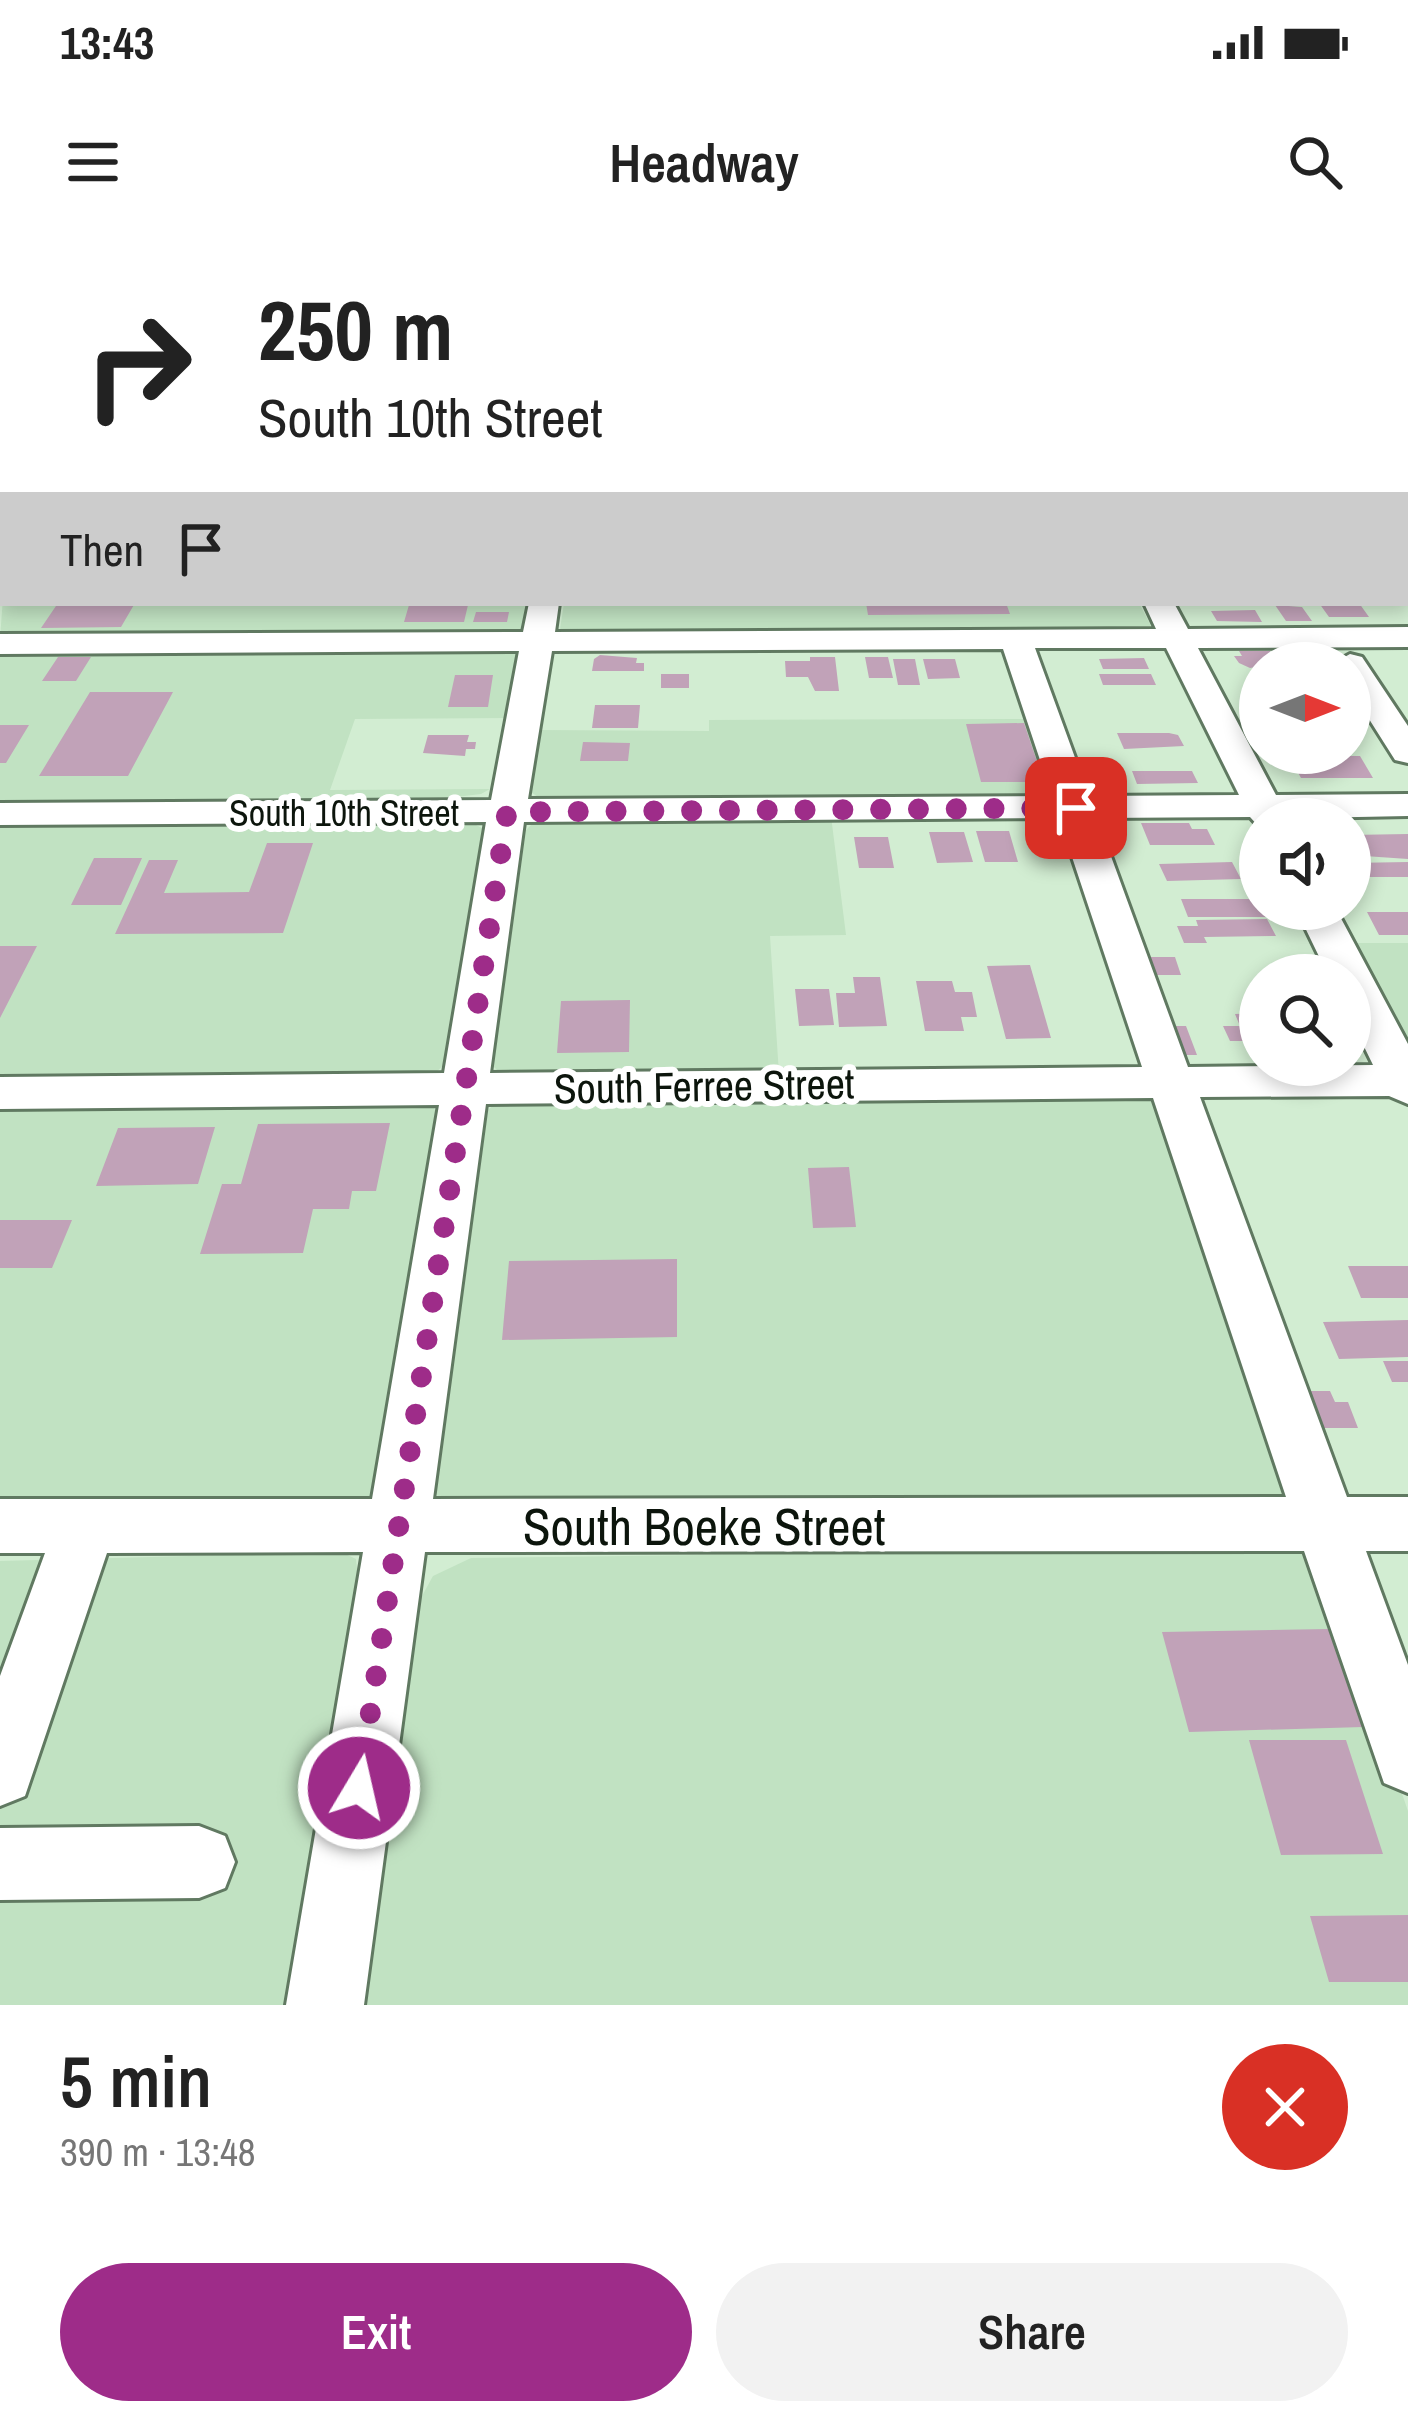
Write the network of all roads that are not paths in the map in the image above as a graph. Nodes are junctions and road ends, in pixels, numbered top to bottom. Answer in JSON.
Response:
{"nodes":[{"id":1,"x":836,"y":606,"type":"edge"},
{"id":2,"x":1160,"y":606,"type":"edge"},
{"id":3,"x":1311,"y":606,"type":"edge"},
{"id":4,"x":542,"y":621,"type":"edge"},
{"id":5,"x":1408,"y":637,"type":"edge"},
{"id":6,"x":1015,"y":638,"type":"junction"},
{"id":7,"x":1176,"y":638,"type":"junction"},
{"id":8,"x":842,"y":639,"type":"junction"},
{"id":9,"x":1335,"y":642,"type":"edge"},
{"id":10,"x":0,"y":644,"type":"edge"},
{"id":11,"x":1239,"y":644,"type":"edge"},
{"id":12,"x":1371,"y":647,"type":"edge"},
{"id":13,"x":1371,"y":686,"type":"edge"},
{"id":14,"x":1395,"y":713,"type":"edge"},
{"id":15,"x":1408,"y":752,"type":"edge"},
{"id":16,"x":1259,"y":798,"type":"edge"},
{"id":17,"x":1408,"y":805,"type":"edge"},
{"id":18,"x":1371,"y":807,"type":"edge"},
{"id":19,"x":1076,"y":808,"type":"junction"},
{"id":20,"x":1239,"y":811,"type":"edge"},
{"id":21,"x":507,"y":812,"type":"junction"},
{"id":22,"x":0,"y":814,"type":"edge"},
{"id":23,"x":1371,"y":996,"type":"edge"},
{"id":24,"x":1172,"y":1082,"type":"junction"},
{"id":25,"x":1407,"y":1083,"type":"edge"},
{"id":26,"x":464,"y":1089,"type":"junction"},
{"id":27,"x":0,"y":1093,"type":"edge"},
{"id":28,"x":1408,"y":1523,"type":"edge"},
{"id":29,"x":1326,"y":1524,"type":"junction"},
{"id":30,"x":0,"y":1526,"type":"edge"},
{"id":31,"x":85,"y":1526,"type":"junction"},
{"id":32,"x":400,"y":1527,"type":"junction"},
{"id":33,"x":1408,"y":1759,"type":"edge"},
{"id":34,"x":0,"y":1772,"type":"edge"},
{"id":35,"x":199,"y":1862,"type":"dead end"},
{"id":36,"x":0,"y":1864,"type":"edge"},
{"id":37,"x":325,"y":2005,"type":"edge"}],
"edges":[{"from":1,"to":8,"type":"street"},
{"from":2,"to":7,"type":"street"},
{"from":3,"to":9,"type":"street"},
{"from":4,"to":8,"type":"street"},
{"from":4,"to":10,"type":"street"},
{"from":4,"to":21,"type":"street"},
{"from":5,"to":12,"type":"street"},
{"from":6,"to":7,"type":"street"},
{"from":6,"to":8,"type":"street"},
{"from":6,"to":19,"type":"street"},
{"from":7,"to":11,"type":"street"},
{"from":7,"to":16,"type":"street"},
{"from":13,"to":14,"type":"street"},
{"from":14,"to":15,"type":"street"},
{"from":17,"to":18,"type":"street","name":"South 10th Street"},
{"from":19,"to":20,"type":"street","name":"South 10th Street"},
{"from":19,"to":21,"type":"street","name":"South 10th Street"},
{"from":19,"to":24,"type":"street"},
{"from":21,"to":22,"type":"street","name":"South 10th Street"},
{"from":21,"to":26,"type":"street"},
{"from":23,"to":25,"type":"street"},
{"from":24,"to":25,"type":"street","name":"South Ferree Street"},
{"from":24,"to":26,"type":"street","name":"South Ferree Street"},
{"from":24,"to":29,"type":"street"},
{"from":26,"to":27,"type":"street","name":"South Ferree Street"},
{"from":26,"to":32,"type":"street"},
{"from":28,"to":29,"type":"street","name":"South Boeke Street"},
{"from":29,"to":32,"type":"street","name":"South Boeke Street"},
{"from":29,"to":33,"type":"street"},
{"from":30,"to":31,"type":"street","name":"South Boeke Street"},
{"from":31,"to":32,"type":"street","name":"South Boeke Street"},
{"from":31,"to":34,"type":"street"},
{"from":32,"to":37,"type":"street"},
{"from":35,"to":36,"type":"street"}]}
